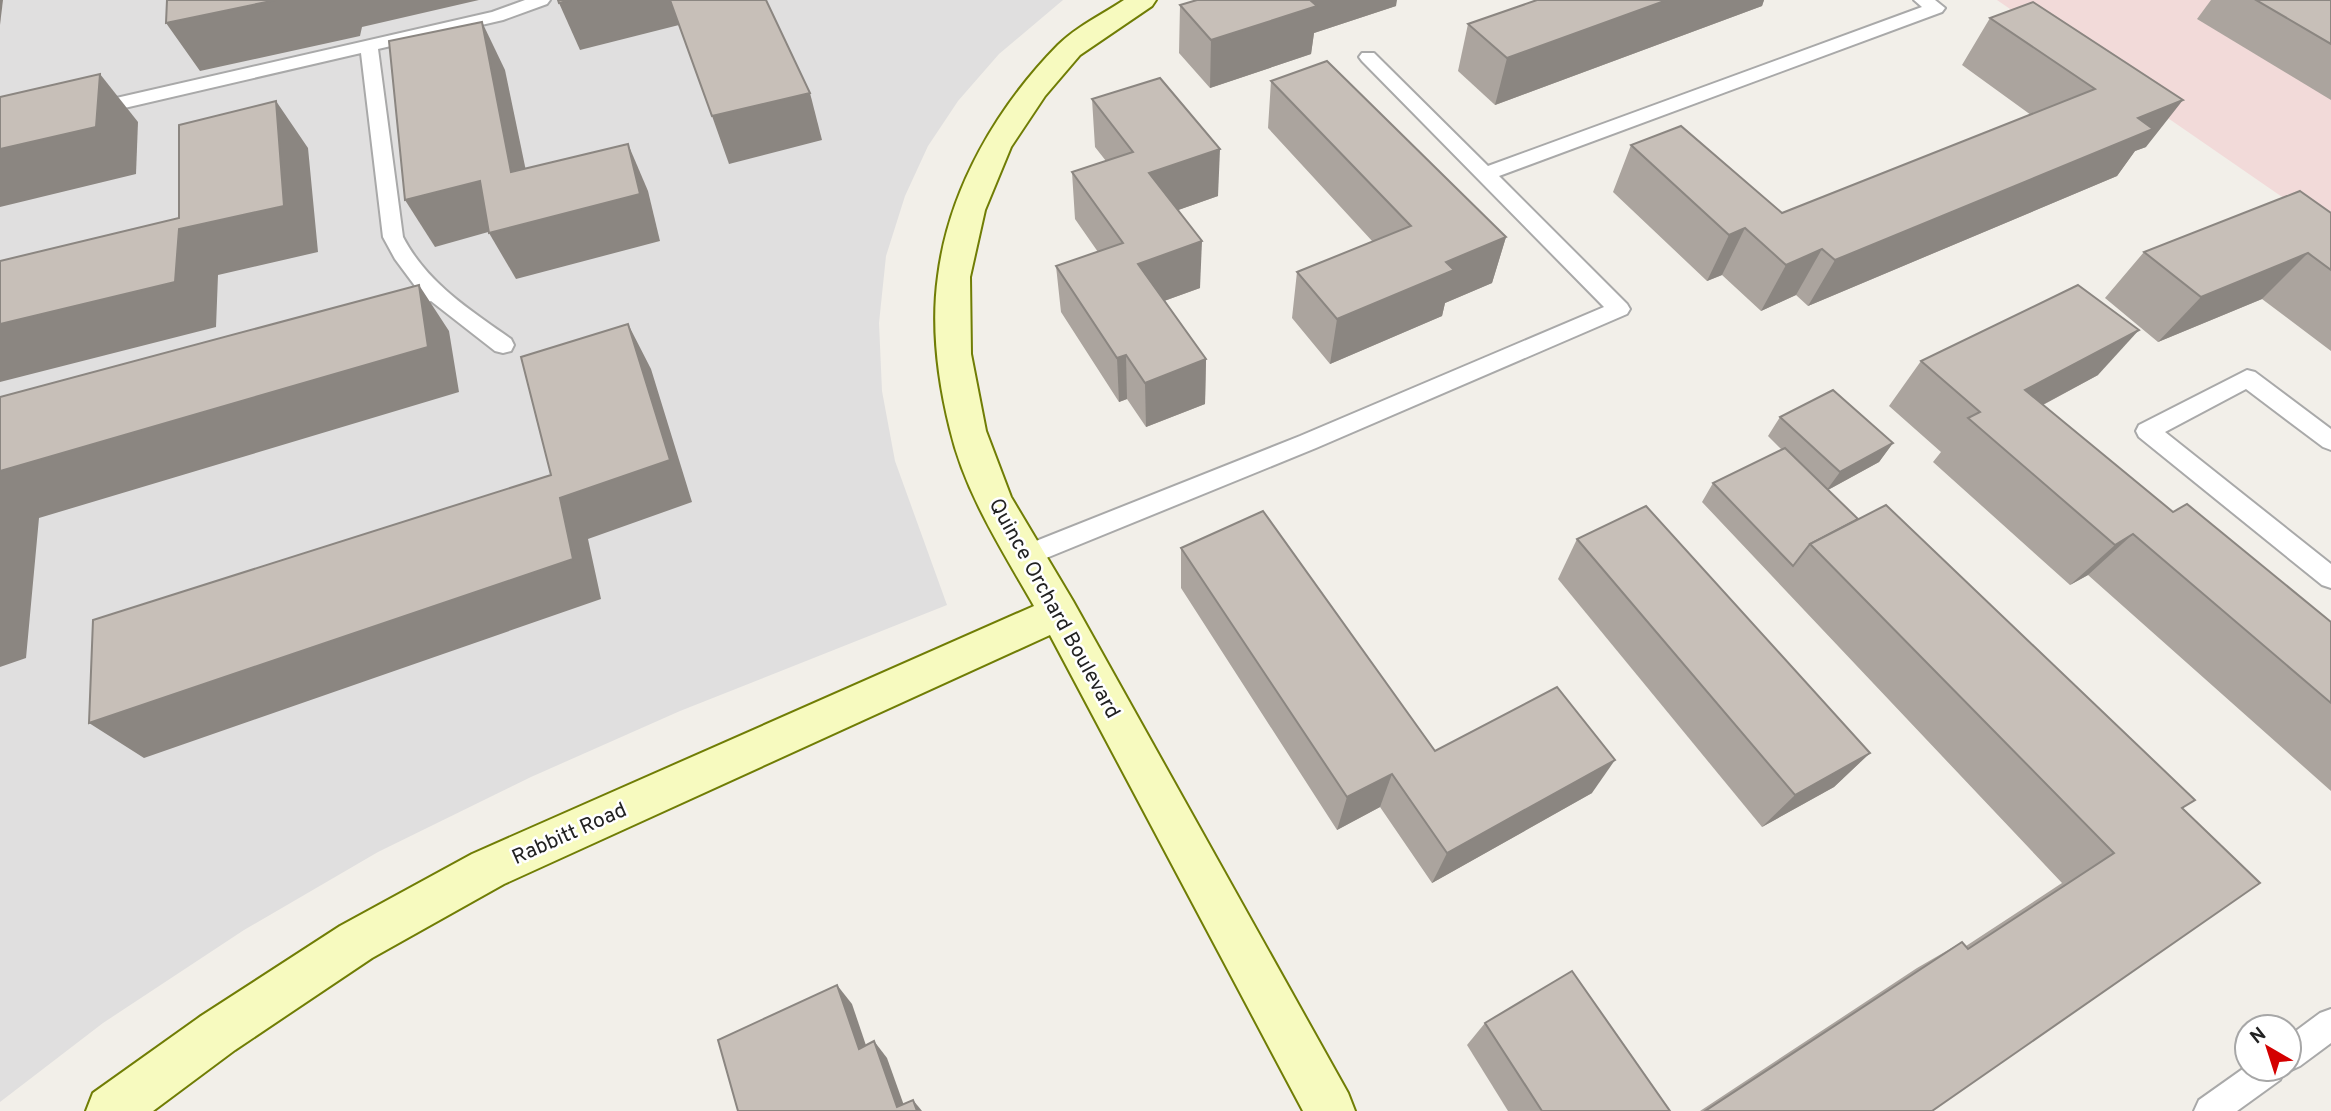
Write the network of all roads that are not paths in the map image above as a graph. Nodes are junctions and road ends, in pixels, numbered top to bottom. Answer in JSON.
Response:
{"nodes":[{"id":1,"x":541,"y":0,"type":"edge"},
{"id":2,"x":1142,"y":0,"type":"edge"},
{"id":3,"x":1923,"y":0,"type":"edge"},
{"id":4,"x":369,"y":46,"type":"junction"},
{"id":5,"x":1368,"y":57,"type":"dead end"},
{"id":6,"x":76,"y":114,"type":"edge"},
{"id":7,"x":1485,"y":174,"type":"junction"},
{"id":8,"x":435,"y":293,"type":"junction"},
{"id":9,"x":371,"y":311,"type":"edge"},
{"id":10,"x":503,"y":345,"type":"dead end"},
{"id":11,"x":2331,"y":441,"type":"edge"},
{"id":12,"x":1026,"y":556,"type":"junction"},
{"id":13,"x":2331,"y":579,"type":"edge"},
{"id":14,"x":1059,"y":613,"type":"junction"},
{"id":15,"x":2331,"y":1024,"type":"edge"},
{"id":16,"x":2303,"y":1045,"type":"edge"},
{"id":17,"x":2249,"y":1083,"type":"edge"},
{"id":18,"x":111,"y":1111,"type":"edge"},
{"id":19,"x":1330,"y":1111,"type":"edge"},
{"id":20,"x":2210,"y":1111,"type":"edge"}],
"edges":[{"from":1,"to":4,"type":"lane"},
{"from":2,"to":12,"type":"street","name":"Quince Orchard Boulevard"},
{"from":3,"to":7,"type":"lane"},
{"from":4,"to":6,"type":"lane"},
{"from":4,"to":8,"type":"lane"},
{"from":5,"to":7,"type":"lane"},
{"from":7,"to":12,"type":"lane"},
{"from":8,"to":9,"type":"lane"},
{"from":8,"to":10,"type":"lane"},
{"from":11,"to":13,"type":"lane"},
{"from":12,"to":14,"type":"street","name":"Quince Orchard Boulevard"},
{"from":14,"to":18,"type":"street","name":"Rabbitt Road"},
{"from":14,"to":19,"type":"street","name":"Quince Orchard Boulevard"},
{"from":15,"to":16,"type":"lane"},
{"from":17,"to":20,"type":"lane"}]}
